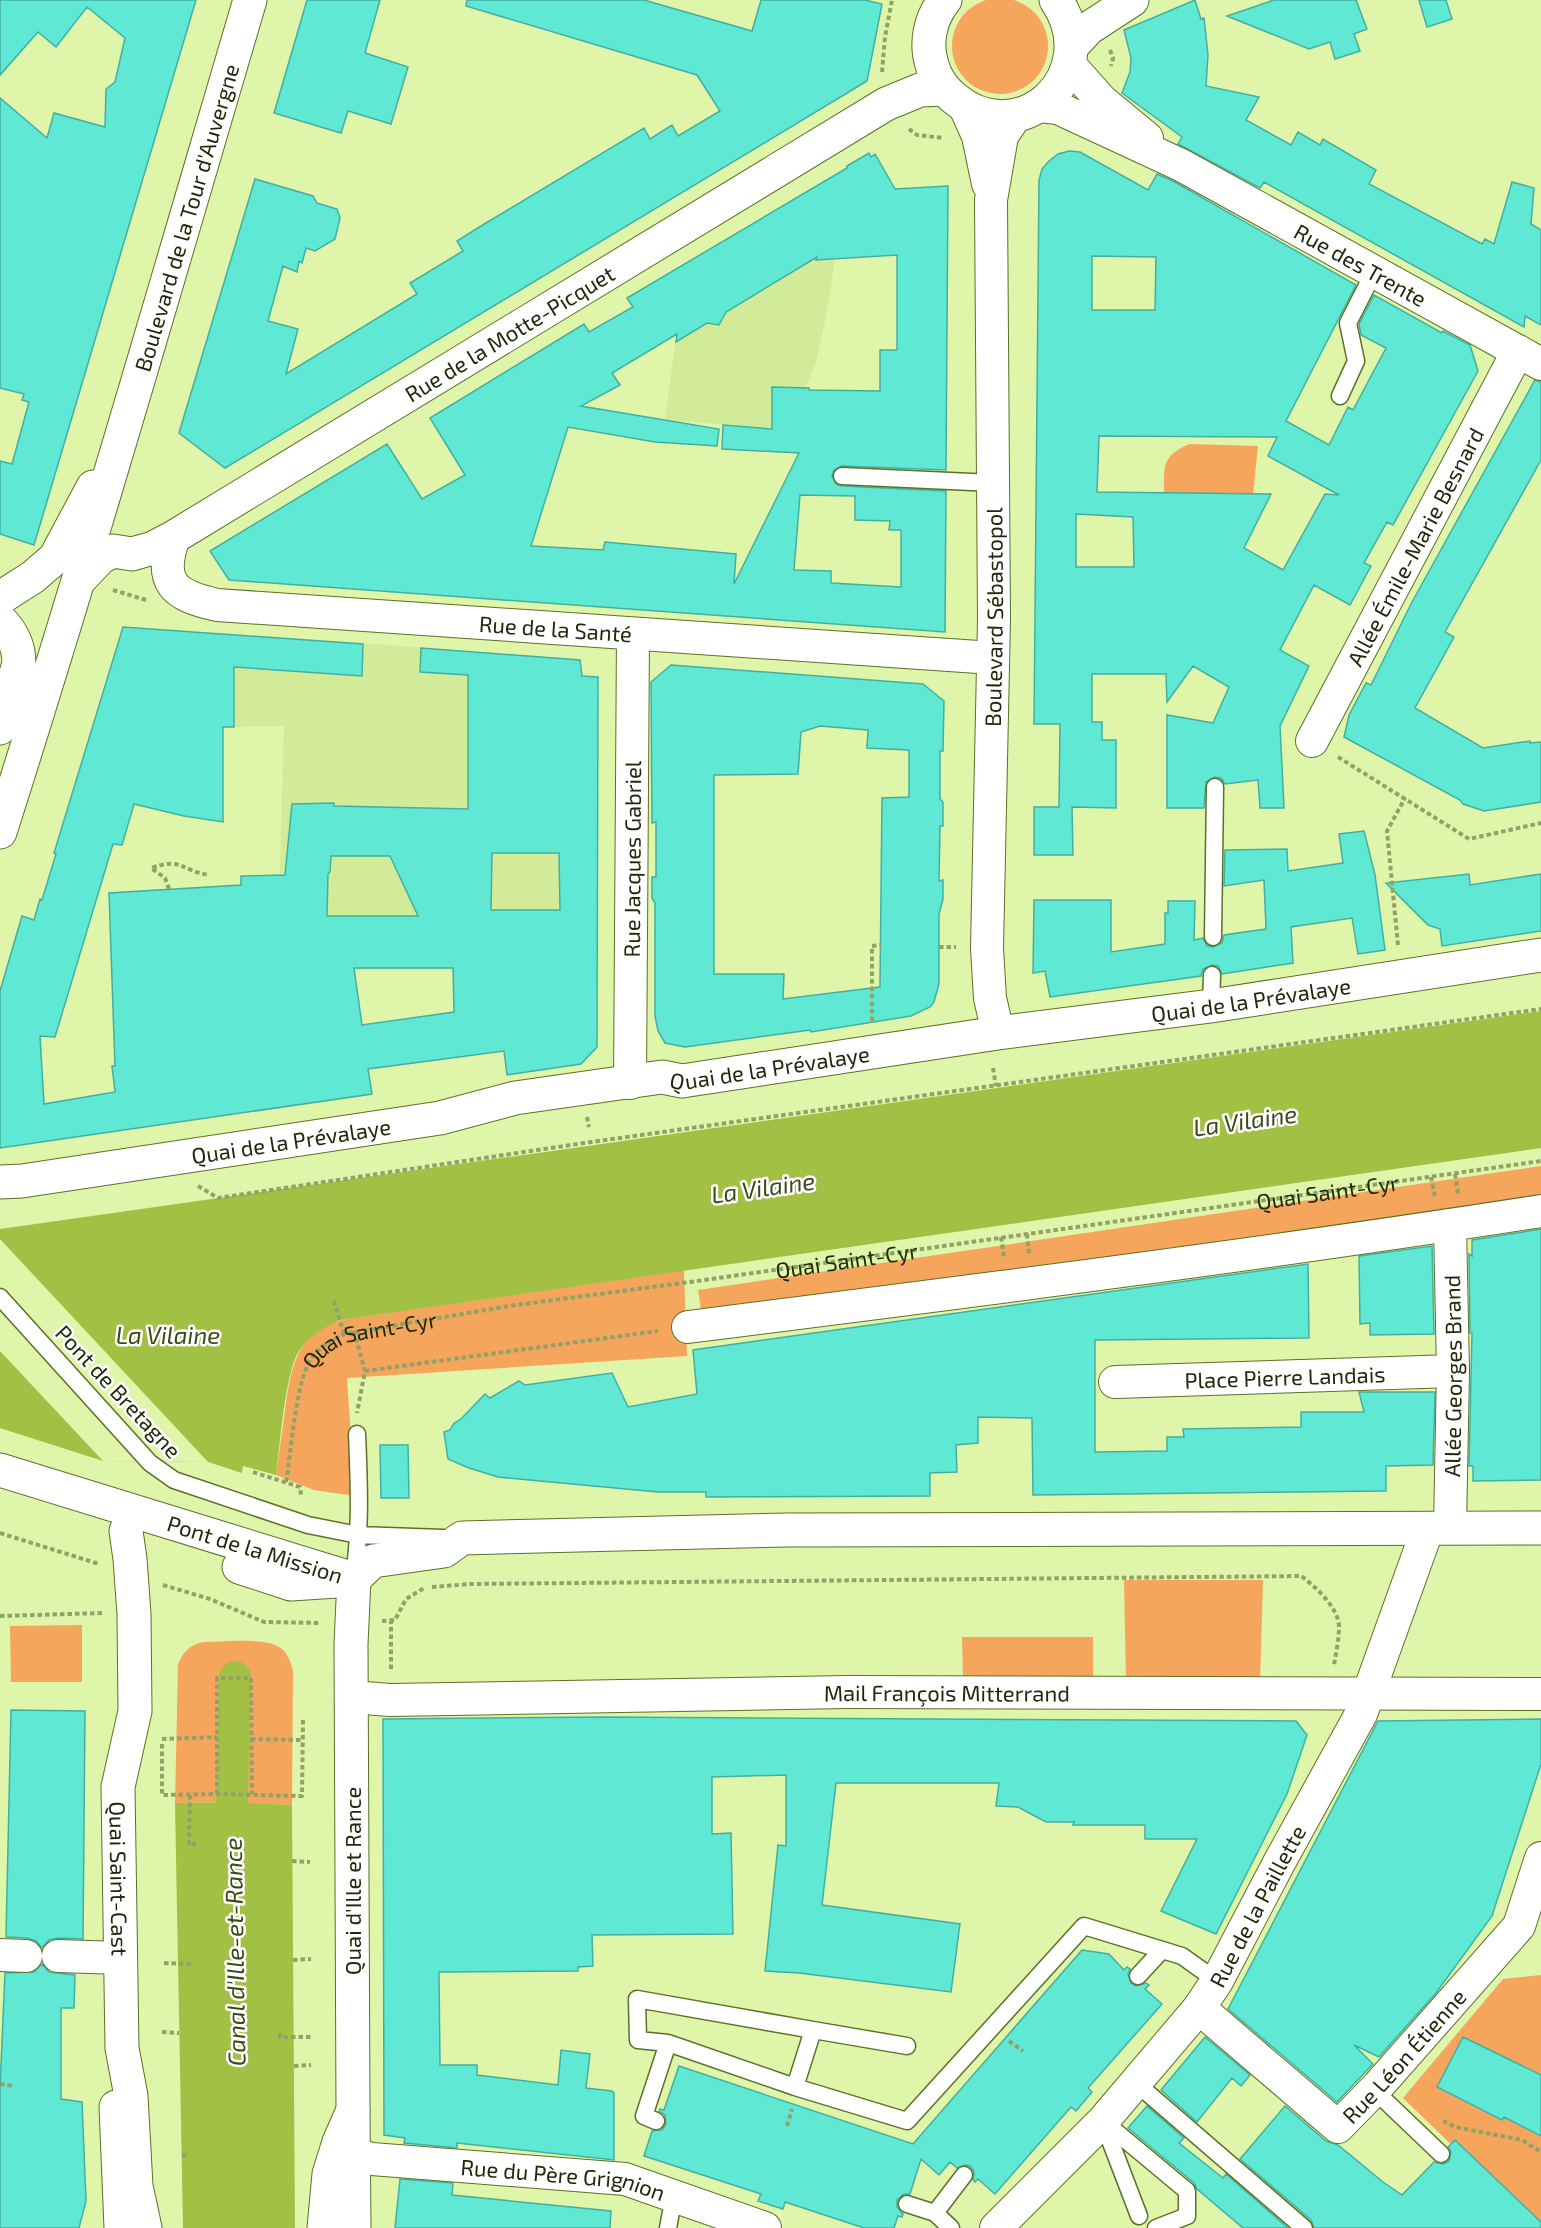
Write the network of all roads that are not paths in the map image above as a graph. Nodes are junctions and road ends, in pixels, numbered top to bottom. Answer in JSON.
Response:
{"nodes":[{"id":1,"x":250,"y":0,"type":"edge"},
{"id":2,"x":945,"y":0,"type":"edge"},
{"id":3,"x":1056,"y":0,"type":"edge"},
{"id":4,"x":1132,"y":0,"type":"edge"},
{"id":5,"x":1071,"y":55,"type":"junction"},
{"id":6,"x":955,"y":98,"type":"junction"},
{"id":7,"x":1027,"y":110,"type":"junction"},
{"id":8,"x":1180,"y":165,"type":"junction"},
{"id":9,"x":992,"y":200,"type":"junction"},
{"id":10,"x":1374,"y":272,"type":"junction"},
{"id":11,"x":1529,"y":358,"type":"edge"},
{"id":12,"x":1340,"y":396,"type":"dead end"},
{"id":13,"x":121,"y":435,"type":"junction"},
{"id":14,"x":842,"y":476,"type":"dead end"},
{"id":15,"x":993,"y":483,"type":"junction"},
{"id":16,"x":174,"y":537,"type":"junction"},
{"id":17,"x":80,"y":579,"type":"junction"},
{"id":18,"x":0,"y":598,"type":"edge"},
{"id":19,"x":0,"y":620,"type":"edge"},
{"id":20,"x":633,"y":635,"type":"junction"},
{"id":21,"x":993,"y":658,"type":"junction"},
{"id":22,"x":0,"y":728,"type":"edge"},
{"id":23,"x":1312,"y":741,"type":"road end"},
{"id":24,"x":1215,"y":787,"type":"dead end"},
{"id":25,"x":0,"y":832,"type":"edge"},
{"id":26,"x":1213,"y":937,"type":"dead end"},
{"id":27,"x":1541,"y":955,"type":"edge"},
{"id":28,"x":998,"y":1033,"type":"junction"},
{"id":29,"x":630,"y":1083,"type":"junction"},
{"id":30,"x":0,"y":1182,"type":"edge"},
{"id":31,"x":1541,"y":1211,"type":"edge"},
{"id":32,"x":1450,"y":1225,"type":"junction"},
{"id":33,"x":0,"y":1297,"type":"edge"},
{"id":34,"x":688,"y":1327,"type":"road end"},
{"id":35,"x":1453,"y":1371,"type":"junction"},
{"id":36,"x":1115,"y":1382,"type":"dead end"},
{"id":37,"x":357,"y":1434,"type":"road end"},
{"id":38,"x":0,"y":1470,"type":"edge"},
{"id":39,"x":0,"y":1491,"type":"edge"},
{"id":40,"x":1439,"y":1528,"type":"junction"},
{"id":41,"x":1541,"y":1528,"type":"edge"},
{"id":42,"x":126,"y":1531,"type":"junction"},
{"id":43,"x":358,"y":1534,"type":"junction"},
{"id":44,"x":462,"y":1538,"type":"junction"},
{"id":45,"x":354,"y":1579,"type":"junction"},
{"id":46,"x":1370,"y":1694,"type":"junction"},
{"id":47,"x":1541,"y":1694,"type":"edge"},
{"id":48,"x":351,"y":1698,"type":"junction"},
{"id":49,"x":1541,"y":1858,"type":"edge"},
{"id":50,"x":1530,"y":1932,"type":"edge"},
{"id":51,"x":1162,"y":1950,"type":"junction"},
{"id":52,"x":58,"y":1956,"type":"dead end"},
{"id":53,"x":121,"y":1958,"type":"junction"},
{"id":54,"x":1138,"y":1976,"type":"dead end"},
{"id":55,"x":1217,"y":1981,"type":"junction"},
{"id":56,"x":1198,"y":2008,"type":"junction"},
{"id":57,"x":813,"y":2030,"type":"junction"},
{"id":58,"x":668,"y":2043,"type":"junction"},
{"id":59,"x":907,"y":2046,"type":"dead end"},
{"id":60,"x":122,"y":2048,"type":"junction"},
{"id":61,"x":1136,"y":2083,"type":"junction"},
{"id":62,"x":795,"y":2087,"type":"junction"},
{"id":63,"x":1374,"y":2090,"type":"junction"},
{"id":64,"x":353,"y":2110,"type":"junction"},
{"id":65,"x":656,"y":2121,"type":"dead end"},
{"id":66,"x":1103,"y":2121,"type":"junction"},
{"id":67,"x":353,"y":2154,"type":"junction"},
{"id":68,"x":1441,"y":2154,"type":"dead end"},
{"id":69,"x":964,"y":2175,"type":"dead end"},
{"id":70,"x":674,"y":2196,"type":"junction"},
{"id":71,"x":907,"y":2204,"type":"dead end"},
{"id":72,"x":934,"y":2213,"type":"junction"},
{"id":73,"x":1139,"y":2216,"type":"dead end"},
{"id":74,"x":121,"y":2228,"type":"edge"},
{"id":75,"x":145,"y":2228,"type":"edge"},
{"id":76,"x":324,"y":2228,"type":"edge"},
{"id":77,"x":354,"y":2228,"type":"edge"},
{"id":78,"x":668,"y":2228,"type":"edge"},
{"id":79,"x":765,"y":2228,"type":"edge"},
{"id":80,"x":951,"y":2228,"type":"edge"},
{"id":81,"x":996,"y":2228,"type":"edge"},
{"id":82,"x":1156,"y":2228,"type":"edge"},
{"id":83,"x":1304,"y":2228,"type":"edge"}],
"edges":[{"from":1,"to":13,"type":"main road","name":"Boulevard de la Tour d'Auvergne"},
{"from":2,"to":6,"type":"main road"},
{"from":3,"to":5,"type":"main road"},
{"from":4,"to":5,"type":"main road"},
{"from":5,"to":7,"type":"main road"},
{"from":5,"to":8,"type":"street","name":"Rue des Trente"},
{"from":6,"to":7,"type":"main road"},
{"from":6,"to":9,"type":"street","name":"Boulevard Sébastopol"},
{"from":6,"to":16,"type":"main road","name":"Rue de la Motte-Picquet"},
{"from":7,"to":8,"type":"street","name":"Rue des Trente"},
{"from":7,"to":9,"type":"street","name":"Boulevard Sébastopol"},
{"from":8,"to":10,"type":"street","name":"Rue des Trente"},
{"from":9,"to":15,"type":"street","name":"Boulevard Sébastopol"},
{"from":10,"to":11,"type":"street","name":"Rue des Trente"},
{"from":10,"to":12,"type":"lane"},
{"from":11,"to":23,"type":"street","name":"Allée Émile-Marie Besnard"},
{"from":13,"to":17,"type":"main road","name":"Boulevard de la Tour d'Auvergne"},
{"from":13,"to":18,"type":"main road","name":"Boulevard de la Tour d'Auvergne"},
{"from":14,"to":15,"type":"lane"},
{"from":15,"to":21,"type":"street","name":"Boulevard Sébastopol"},
{"from":16,"to":17,"type":"main road","name":"Rue de la Motte-Picquet"},
{"from":16,"to":20,"type":"street","name":"Rue de la Santé"},
{"from":17,"to":25,"type":"main road","name":"Boulevard de la Tour d'Auvergne"},
{"from":19,"to":22,"type":"main road"},
{"from":20,"to":21,"type":"street","name":"Rue de la Santé"},
{"from":20,"to":29,"type":"street","name":"Rue Jacques Gabriel"},
{"from":21,"to":28,"type":"street","name":"Boulevard Sébastopol"},
{"from":24,"to":26,"type":"lane"},
{"from":27,"to":28,"type":"main road","name":"Quai de la Prévalaye"},
{"from":28,"to":29,"type":"main road","name":"Quai de la Prévalaye"},
{"from":29,"to":30,"type":"main road","name":"Quai de la Prévalaye"},
{"from":31,"to":32,"type":"street","name":"Quai Saint-Cyr"},
{"from":32,"to":34,"type":"street","name":"Quai Saint-Cyr"},
{"from":32,"to":35,"type":"street","name":"Allée Georges Brand"},
{"from":33,"to":43,"type":"lane","name":"Pont de Bretagne"},
{"from":35,"to":36,"type":"street","name":"Place Pierre Landais"},
{"from":35,"to":40,"type":"street","name":"Allée Georges Brand"},
{"from":37,"to":43,"type":"lane","name":"Quai d'Ille et Rance"},
{"from":38,"to":45,"type":"main road","name":"Pont de la Mission"},
{"from":39,"to":42,"type":"main road","name":"Pont de la Mission"},
{"from":40,"to":41,"type":"main road"},
{"from":40,"to":44,"type":"main road"},
{"from":40,"to":46,"type":"street","name":"Rue de la Paillette"},
{"from":42,"to":45,"type":"main road","name":"Pont de la Mission"},
{"from":42,"to":53,"type":"main road","name":"Quai Saint-Cast"},
{"from":43,"to":44,"type":"lane"},
{"from":43,"to":45,"type":"lane","name":"Quai d'Ille et Rance"},
{"from":44,"to":45,"type":"main road"},
{"from":45,"to":48,"type":"main road","name":"Quai d'Ille et Rance"},
{"from":46,"to":47,"type":"street","name":"Mail François Mitterrand"},
{"from":46,"to":48,"type":"street","name":"Mail François Mitterrand"},
{"from":46,"to":55,"type":"street","name":"Rue de la Paillette"},
{"from":48,"to":64,"type":"main road","name":"Quai d'Ille et Rance"},
{"from":49,"to":50,"type":"street"},
{"from":50,"to":63,"type":"street","name":"Rue Léon Étienne"},
{"from":51,"to":54,"type":"lane"},
{"from":51,"to":55,"type":"lane"},
{"from":51,"to":62,"type":"lane"},
{"from":52,"to":53,"type":"street"},
{"from":53,"to":60,"type":"main road","name":"Quai Saint-Cast"},
{"from":55,"to":56,"type":"street","name":"Rue de la Paillette"},
{"from":56,"to":61,"type":"street","name":"Rue de la Paillette"},
{"from":56,"to":63,"type":"street","name":"Rue Léon Étienne"},
{"from":57,"to":58,"type":"lane"},
{"from":57,"to":59,"type":"lane"},
{"from":57,"to":62,"type":"lane"},
{"from":58,"to":62,"type":"lane"},
{"from":58,"to":65,"type":"lane"},
{"from":60,"to":74,"type":"main road","name":"Quai Saint-Cast"},
{"from":60,"to":75,"type":"main road"},
{"from":61,"to":66,"type":"street","name":"Rue de la Paillette"},
{"from":61,"to":83,"type":"lane"},
{"from":63,"to":68,"type":"lane"},
{"from":64,"to":67,"type":"main road","name":"Quai d'Ille et Rance"},
{"from":64,"to":76,"type":"main road"},
{"from":66,"to":73,"type":"lane"},
{"from":66,"to":81,"type":"street","name":"Rue de la Paillette"},
{"from":66,"to":82,"type":"lane"},
{"from":67,"to":70,"type":"street","name":"Rue du Père Grignion"},
{"from":67,"to":77,"type":"main road","name":"Quai d'Ille et Rance"},
{"from":69,"to":72,"type":"lane"},
{"from":70,"to":78,"type":"lane"},
{"from":70,"to":79,"type":"street","name":"Rue du Père Grignion"},
{"from":71,"to":72,"type":"lane"},
{"from":72,"to":80,"type":"lane"}]}
